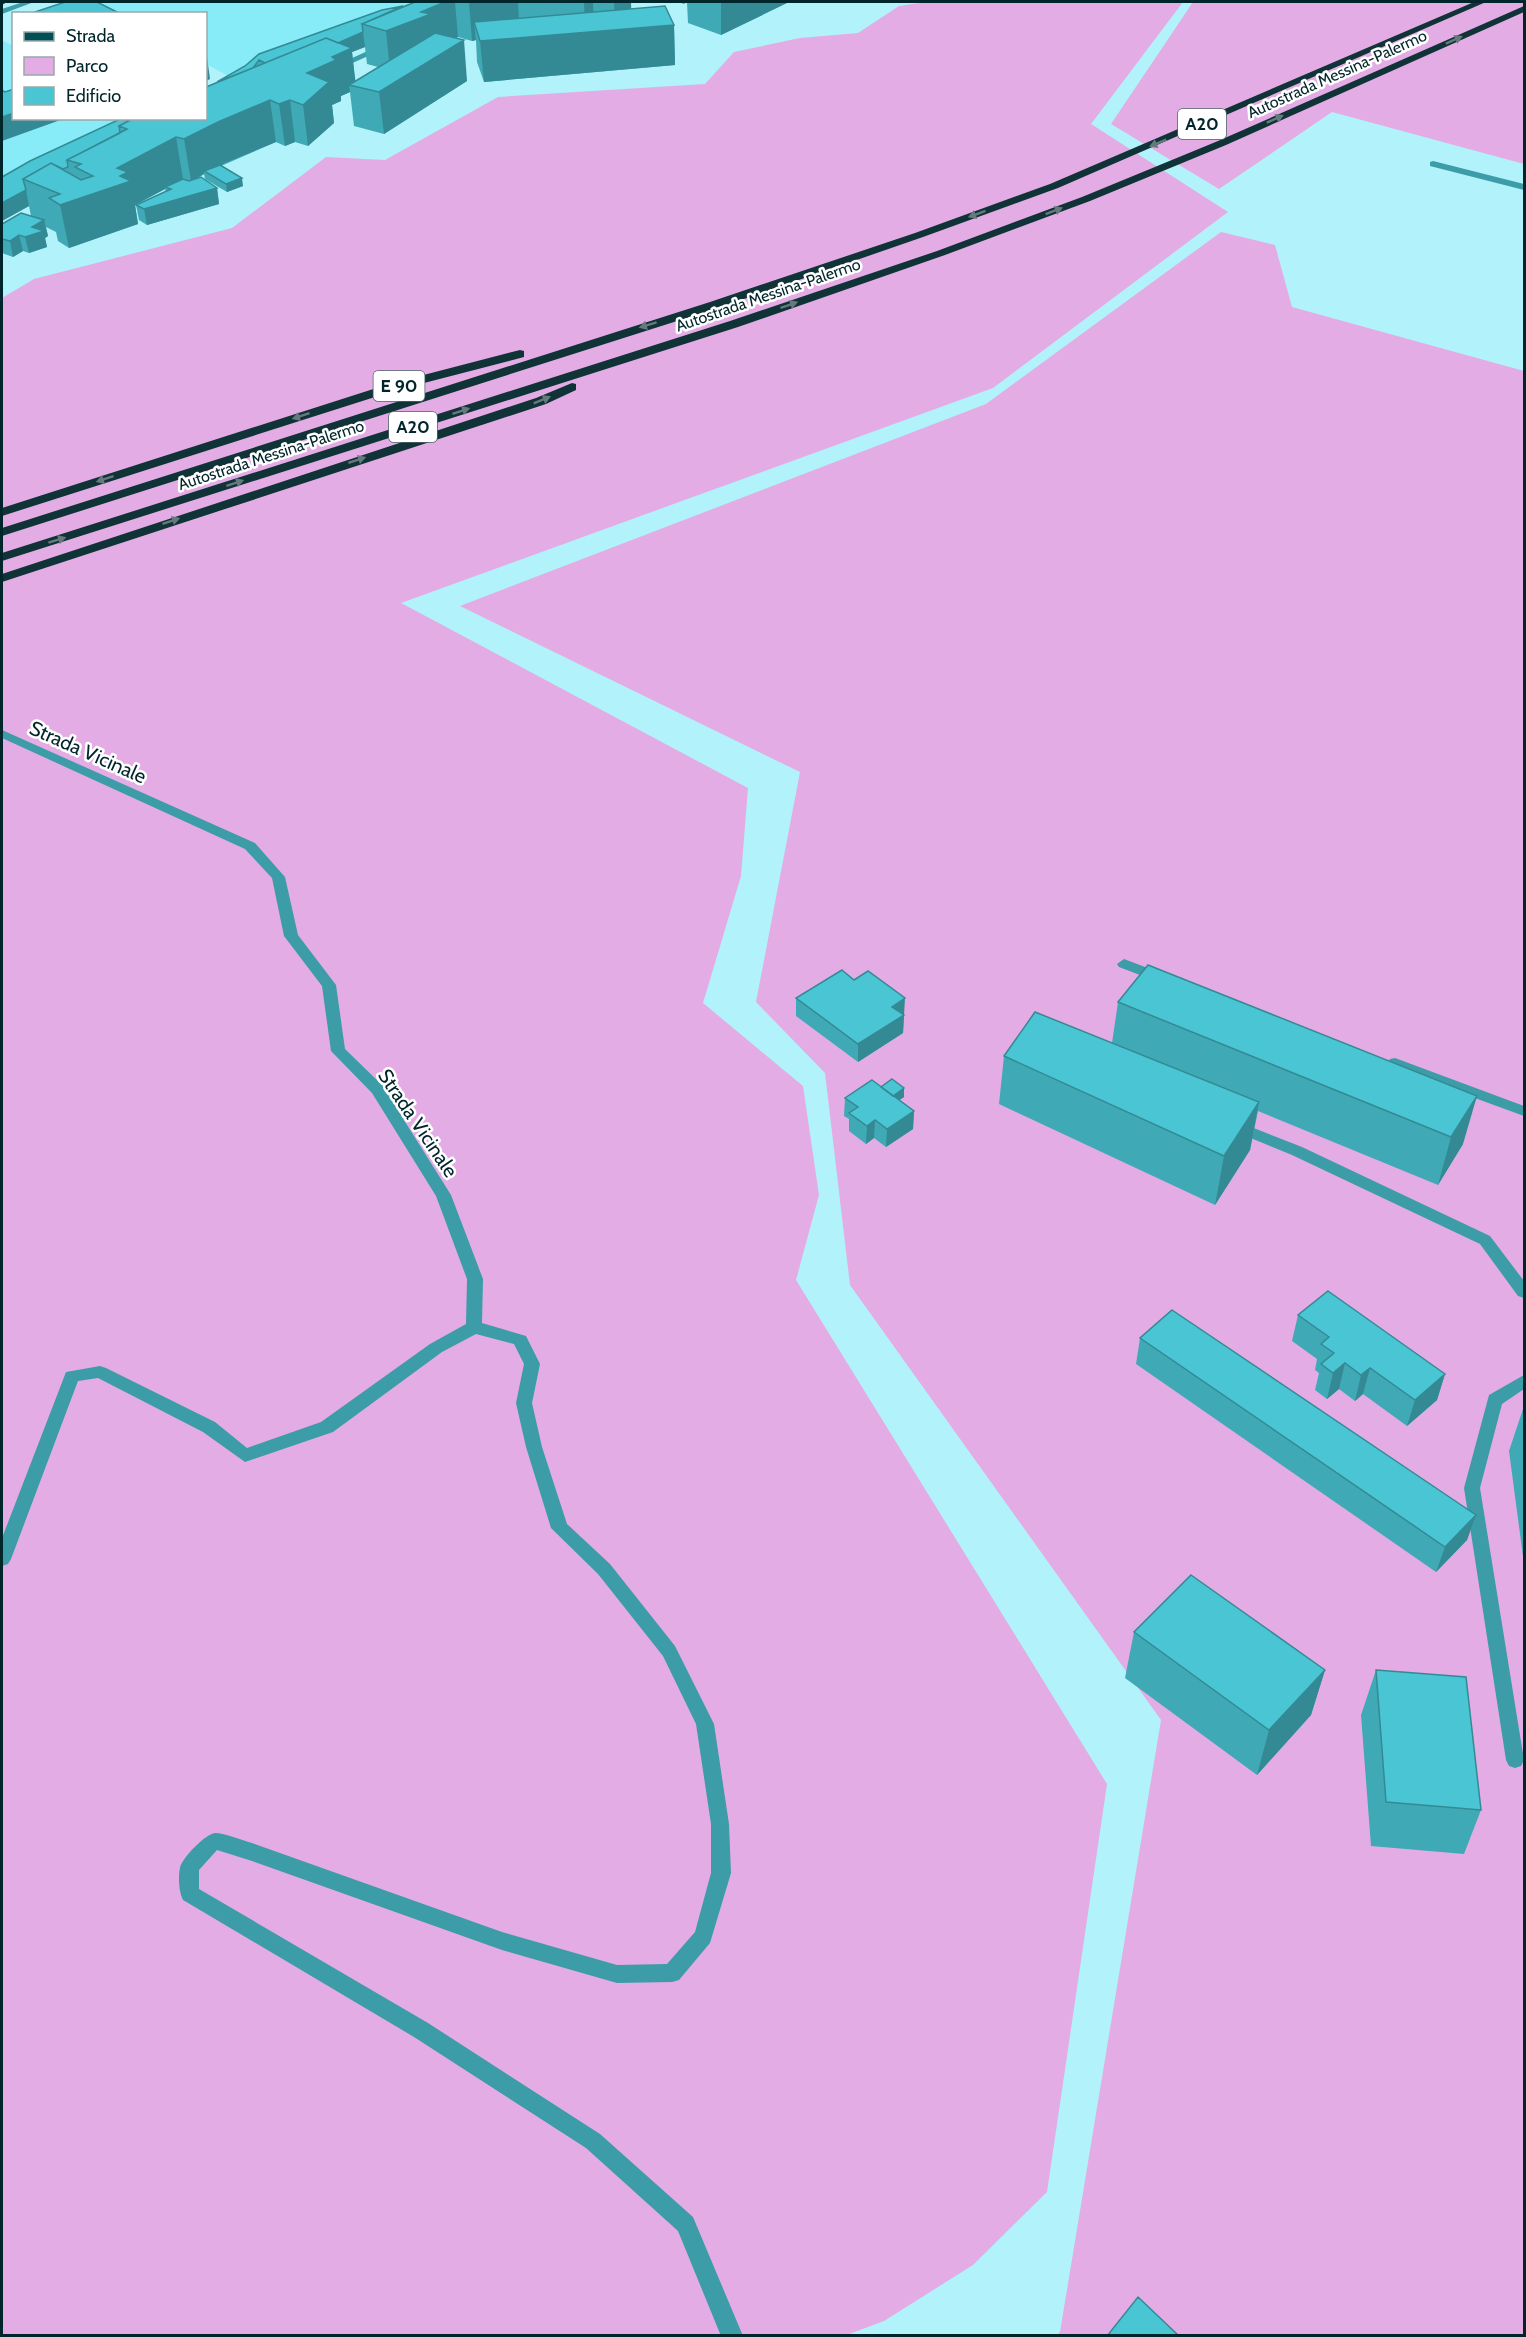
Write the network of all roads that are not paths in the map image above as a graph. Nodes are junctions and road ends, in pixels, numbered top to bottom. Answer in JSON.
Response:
{"nodes":[{"id":1,"x":30,"y":2,"type":"edge"},
{"id":2,"x":1481,"y":2,"type":"edge"},
{"id":3,"x":1524,"y":9,"type":"edge"},
{"id":4,"x":2,"y":12,"type":"edge"},
{"id":5,"x":395,"y":43,"type":"edge"},
{"id":6,"x":329,"y":70,"type":"edge"},
{"id":7,"x":1433,"y":164,"type":"dead end"},
{"id":8,"x":1524,"y":187,"type":"edge"},
{"id":9,"x":622,"y":333,"type":"junction"},
{"id":10,"x":647,"y":352,"type":"junction"},
{"id":11,"x":2,"y":512,"type":"edge"},
{"id":12,"x":2,"y":532,"type":"edge"},
{"id":13,"x":2,"y":557,"type":"edge"},
{"id":14,"x":2,"y":578,"type":"edge"},
{"id":15,"x":2,"y":734,"type":"edge"},
{"id":16,"x":1124,"y":964,"type":"dead end"},
{"id":17,"x":1180,"y":984,"type":"edge"},
{"id":18,"x":1380,"y":1058,"type":"edge"},
{"id":19,"x":1524,"y":1111,"type":"edge"},
{"id":20,"x":1221,"y":1120,"type":"edge"},
{"id":21,"x":1524,"y":1292,"type":"edge"},
{"id":22,"x":474,"y":1327,"type":"junction"},
{"id":23,"x":1524,"y":1382,"type":"edge"},
{"id":24,"x":2,"y":1559,"type":"edge"},
{"id":25,"x":1515,"y":1760,"type":"dead end"},
{"id":26,"x":732,"y":2336,"type":"edge"}],
"edges":[{"from":1,"to":4,"type":"street"},
{"from":2,"to":9,"type":"highway","name":"Autostrada Messina-Palermo","number":"A20","one_way":true},
{"from":10,"to":3,"type":"highway","name":"Autostrada Messina-Palermo","number":"A20","one_way":true},
{"from":5,"to":6,"type":"street"},
{"from":7,"to":8,"type":"street"},
{"from":9,"to":11,"type":"highway","number":"E 90","one_way":true},
{"from":9,"to":12,"type":"highway","name":"Autostrada Messina-Palermo","number":"A20"},
{"from":13,"to":10,"type":"highway","name":"Autostrada Messina-Palermo","number":"A20","one_way":true},
{"from":14,"to":10,"type":"highway","one_way":true},
{"from":15,"to":22,"type":"street","name":"Strada Vicinale"},
{"from":16,"to":17,"type":"street"},
{"from":18,"to":19,"type":"street"},
{"from":20,"to":21,"type":"street"},
{"from":22,"to":24,"type":"street"},
{"from":22,"to":26,"type":"street"},
{"from":23,"to":25,"type":"street"}]}
